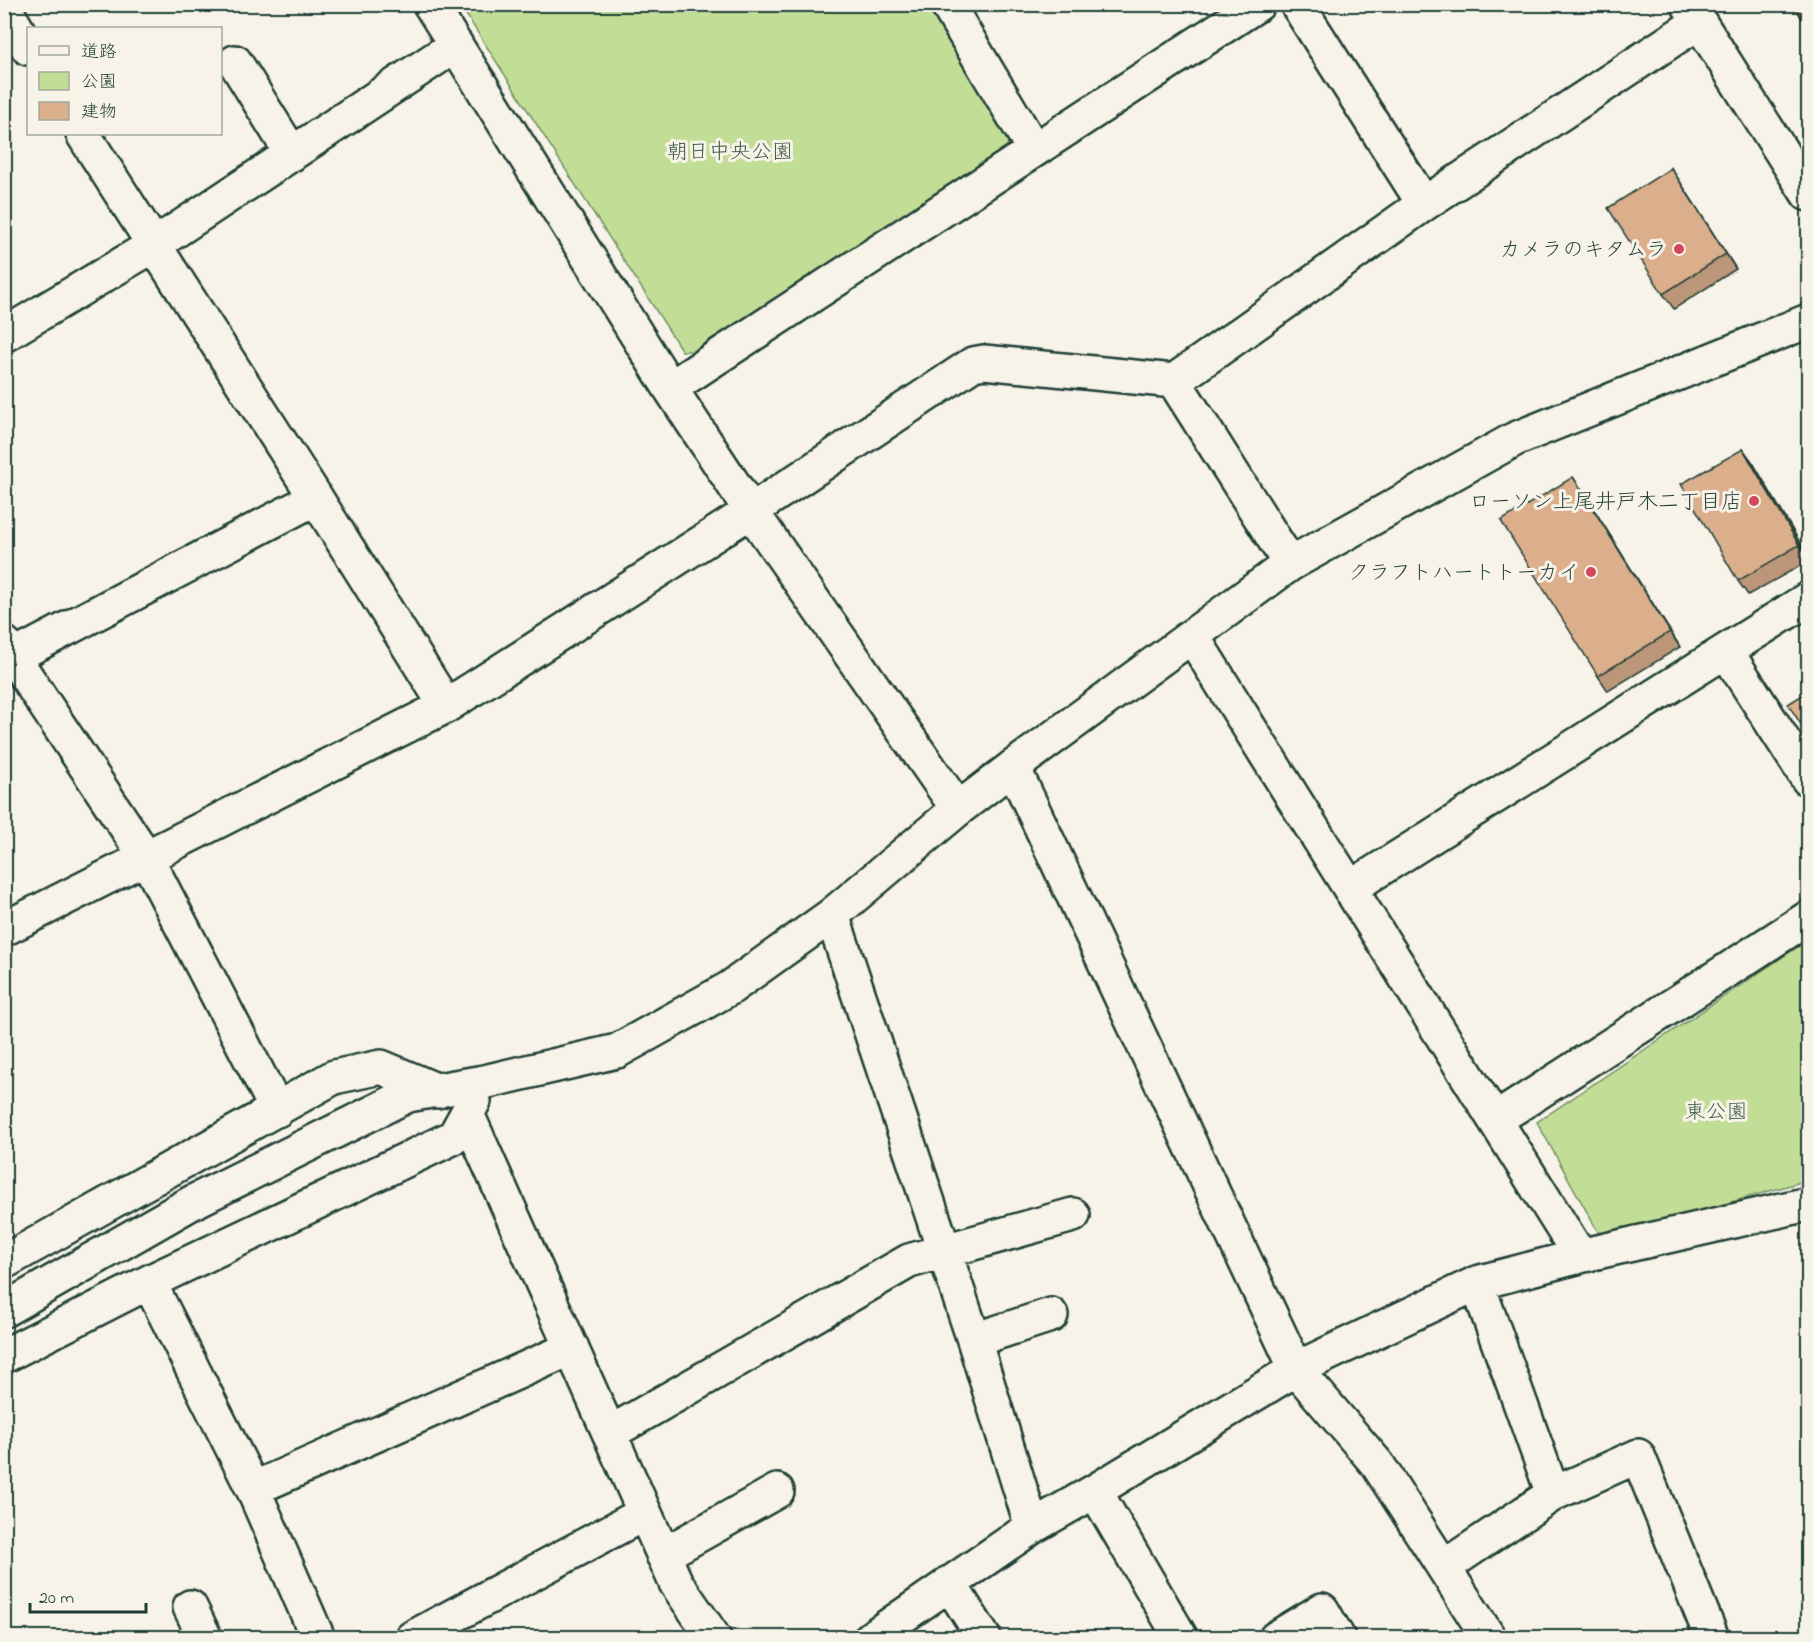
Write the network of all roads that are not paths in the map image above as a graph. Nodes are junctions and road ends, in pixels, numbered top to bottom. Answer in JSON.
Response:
{"nodes":[{"id":1,"x":430,"y":4,"type":"edge"},
{"id":2,"x":947,"y":4,"type":"edge"},
{"id":3,"x":1258,"y":4,"type":"edge"},
{"id":4,"x":1298,"y":4,"type":"edge"},
{"id":5,"x":4,"y":7,"type":"edge"},
{"id":6,"x":1694,"y":13,"type":"edge"},
{"id":7,"x":456,"y":45,"type":"junction"},
{"id":8,"x":20,"y":52,"type":"edge"},
{"id":9,"x":235,"y":63,"type":"dead end"},
{"id":10,"x":84,"y":135,"type":"edge"},
{"id":11,"x":1034,"y":150,"type":"junction"},
{"id":12,"x":292,"y":154,"type":"junction"},
{"id":13,"x":1809,"y":194,"type":"edge"},
{"id":14,"x":1424,"y":204,"type":"junction"},
{"id":15,"x":154,"y":245,"type":"junction"},
{"id":16,"x":1809,"y":321,"type":"edge"},
{"id":17,"x":4,"y":335,"type":"edge"},
{"id":18,"x":1174,"y":381,"type":"junction"},
{"id":19,"x":670,"y":388,"type":"junction"},
{"id":20,"x":316,"y":498,"type":"junction"},
{"id":21,"x":752,"y":511,"type":"junction"},
{"id":22,"x":1290,"y":564,"type":"junction"},
{"id":23,"x":1809,"y":599,"type":"edge"},
{"id":24,"x":1192,"y":636,"type":"junction"},
{"id":25,"x":9,"y":650,"type":"edge"},
{"id":26,"x":1726,"y":651,"type":"junction"},
{"id":27,"x":446,"y":706,"type":"junction"},
{"id":28,"x":1013,"y":767,"type":"junction"},
{"id":29,"x":1809,"y":778,"type":"edge"},
{"id":30,"x":958,"y":809,"type":"junction"},
{"id":31,"x":146,"y":857,"type":"junction"},
{"id":32,"x":1350,"y":888,"type":"junction"},
{"id":33,"x":832,"y":915,"type":"junction"},
{"id":34,"x":1809,"y":918,"type":"edge"},
{"id":35,"x":4,"y":929,"type":"edge"},
{"id":36,"x":484,"y":1082,"type":"junction"},
{"id":37,"x":438,"y":1091,"type":"junction"},
{"id":38,"x":277,"y":1110,"type":"junction"},
{"id":39,"x":467,"y":1114,"type":"junction"},
{"id":40,"x":1495,"y":1120,"type":"junction"},
{"id":41,"x":1809,"y":1204,"type":"edge"},
{"id":42,"x":1073,"y":1215,"type":"dead end"},
{"id":43,"x":944,"y":1251,"type":"junction"},
{"id":44,"x":1580,"y":1256,"type":"junction"},
{"id":45,"x":4,"y":1262,"type":"edge"},
{"id":46,"x":149,"y":1282,"type":"junction"},
{"id":47,"x":1477,"y":1283,"type":"junction"},
{"id":48,"x":4,"y":1310,"type":"edge"},
{"id":49,"x":1052,"y":1315,"type":"dead end"},
{"id":50,"x":974,"y":1340,"type":"junction"},
{"id":51,"x":572,"y":1348,"type":"junction"},
{"id":52,"x":4,"y":1356,"type":"edge"},
{"id":53,"x":1296,"y":1369,"type":"junction"},
{"id":54,"x":610,"y":1433,"type":"junction"},
{"id":55,"x":254,"y":1489,"type":"junction"},
{"id":56,"x":777,"y":1491,"type":"dead end"},
{"id":57,"x":1095,"y":1491,"type":"junction"},
{"id":58,"x":1553,"y":1494,"type":"junction"},
{"id":59,"x":645,"y":1513,"type":"junction"},
{"id":60,"x":1032,"y":1527,"type":"junction"},
{"id":61,"x":663,"y":1555,"type":"junction"},
{"id":62,"x":1444,"y":1567,"type":"junction"},
{"id":63,"x":949,"y":1583,"type":"junction"},
{"id":64,"x":190,"y":1607,"type":"dead end"},
{"id":65,"x":205,"y":1638,"type":"edge"},
{"id":66,"x":318,"y":1638,"type":"edge"},
{"id":67,"x":412,"y":1638,"type":"edge"},
{"id":68,"x":714,"y":1638,"type":"edge"},
{"id":69,"x":871,"y":1638,"type":"edge"},
{"id":70,"x":984,"y":1638,"type":"edge"},
{"id":71,"x":1182,"y":1638,"type":"edge"},
{"id":72,"x":1276,"y":1638,"type":"edge"},
{"id":73,"x":1338,"y":1638,"type":"edge"},
{"id":74,"x":1489,"y":1638,"type":"edge"},
{"id":75,"x":1712,"y":1638,"type":"edge"}],
"edges":[{"from":1,"to":7,"type":"street"},
{"from":2,"to":11,"type":"street"},
{"from":3,"to":11,"type":"street"},
{"from":4,"to":14,"type":"street"},
{"from":5,"to":8,"type":"street"},
{"from":6,"to":13,"type":"street"},
{"from":6,"to":14,"type":"street"},
{"from":7,"to":12,"type":"street"},
{"from":7,"to":19,"type":"street"},
{"from":9,"to":12,"type":"street"},
{"from":10,"to":15,"type":"street"},
{"from":11,"to":19,"type":"street"},
{"from":12,"to":15,"type":"street"},
{"from":14,"to":18,"type":"street"},
{"from":15,"to":17,"type":"street"},
{"from":15,"to":20,"type":"street"},
{"from":16,"to":22,"type":"street"},
{"from":18,"to":21,"type":"street"},
{"from":18,"to":22,"type":"street"},
{"from":19,"to":21,"type":"street"},
{"from":20,"to":25,"type":"street"},
{"from":20,"to":27,"type":"street"},
{"from":21,"to":27,"type":"street"},
{"from":21,"to":30,"type":"street"},
{"from":22,"to":24,"type":"street"},
{"from":23,"to":26,"type":"street"},
{"from":24,"to":28,"type":"street"},
{"from":24,"to":32,"type":"street"},
{"from":25,"to":31,"type":"street"},
{"from":26,"to":29,"type":"street"},
{"from":26,"to":32,"type":"street"},
{"from":27,"to":31,"type":"street"},
{"from":28,"to":30,"type":"street"},
{"from":28,"to":53,"type":"street"},
{"from":30,"to":33,"type":"street"},
{"from":31,"to":35,"type":"street"},
{"from":31,"to":38,"type":"street"},
{"from":32,"to":40,"type":"street"},
{"from":33,"to":36,"type":"street"},
{"from":33,"to":43,"type":"street"},
{"from":34,"to":40,"type":"street"},
{"from":36,"to":37,"type":"street"},
{"from":36,"to":39,"type":"street"},
{"from":37,"to":38,"type":"street"},
{"from":37,"to":48,"type":"street"},
{"from":38,"to":45,"type":"street"},
{"from":39,"to":46,"type":"street"},
{"from":39,"to":51,"type":"street"},
{"from":40,"to":44,"type":"street"},
{"from":41,"to":44,"type":"street"},
{"from":42,"to":43,"type":"street"},
{"from":43,"to":50,"type":"street"},
{"from":43,"to":54,"type":"street"},
{"from":44,"to":47,"type":"street"},
{"from":46,"to":52,"type":"street"},
{"from":46,"to":55,"type":"street"},
{"from":47,"to":53,"type":"street"},
{"from":47,"to":58,"type":"street"},
{"from":49,"to":50,"type":"street"},
{"from":50,"to":60,"type":"street"},
{"from":51,"to":54,"type":"street"},
{"from":51,"to":55,"type":"street"},
{"from":53,"to":57,"type":"street"},
{"from":53,"to":62,"type":"street"},
{"from":54,"to":59,"type":"street"},
{"from":55,"to":66,"type":"street"},
{"from":56,"to":61,"type":"street"},
{"from":57,"to":60,"type":"street"},
{"from":57,"to":71,"type":"street"},
{"from":58,"to":62,"type":"street"},
{"from":58,"to":75,"type":"street"},
{"from":59,"to":61,"type":"street"},
{"from":59,"to":67,"type":"street"},
{"from":60,"to":63,"type":"street"},
{"from":61,"to":68,"type":"street"},
{"from":62,"to":74,"type":"street"},
{"from":63,"to":69,"type":"street"},
{"from":63,"to":70,"type":"street"},
{"from":64,"to":65,"type":"street"},
{"from":72,"to":73,"type":"street"}]}
